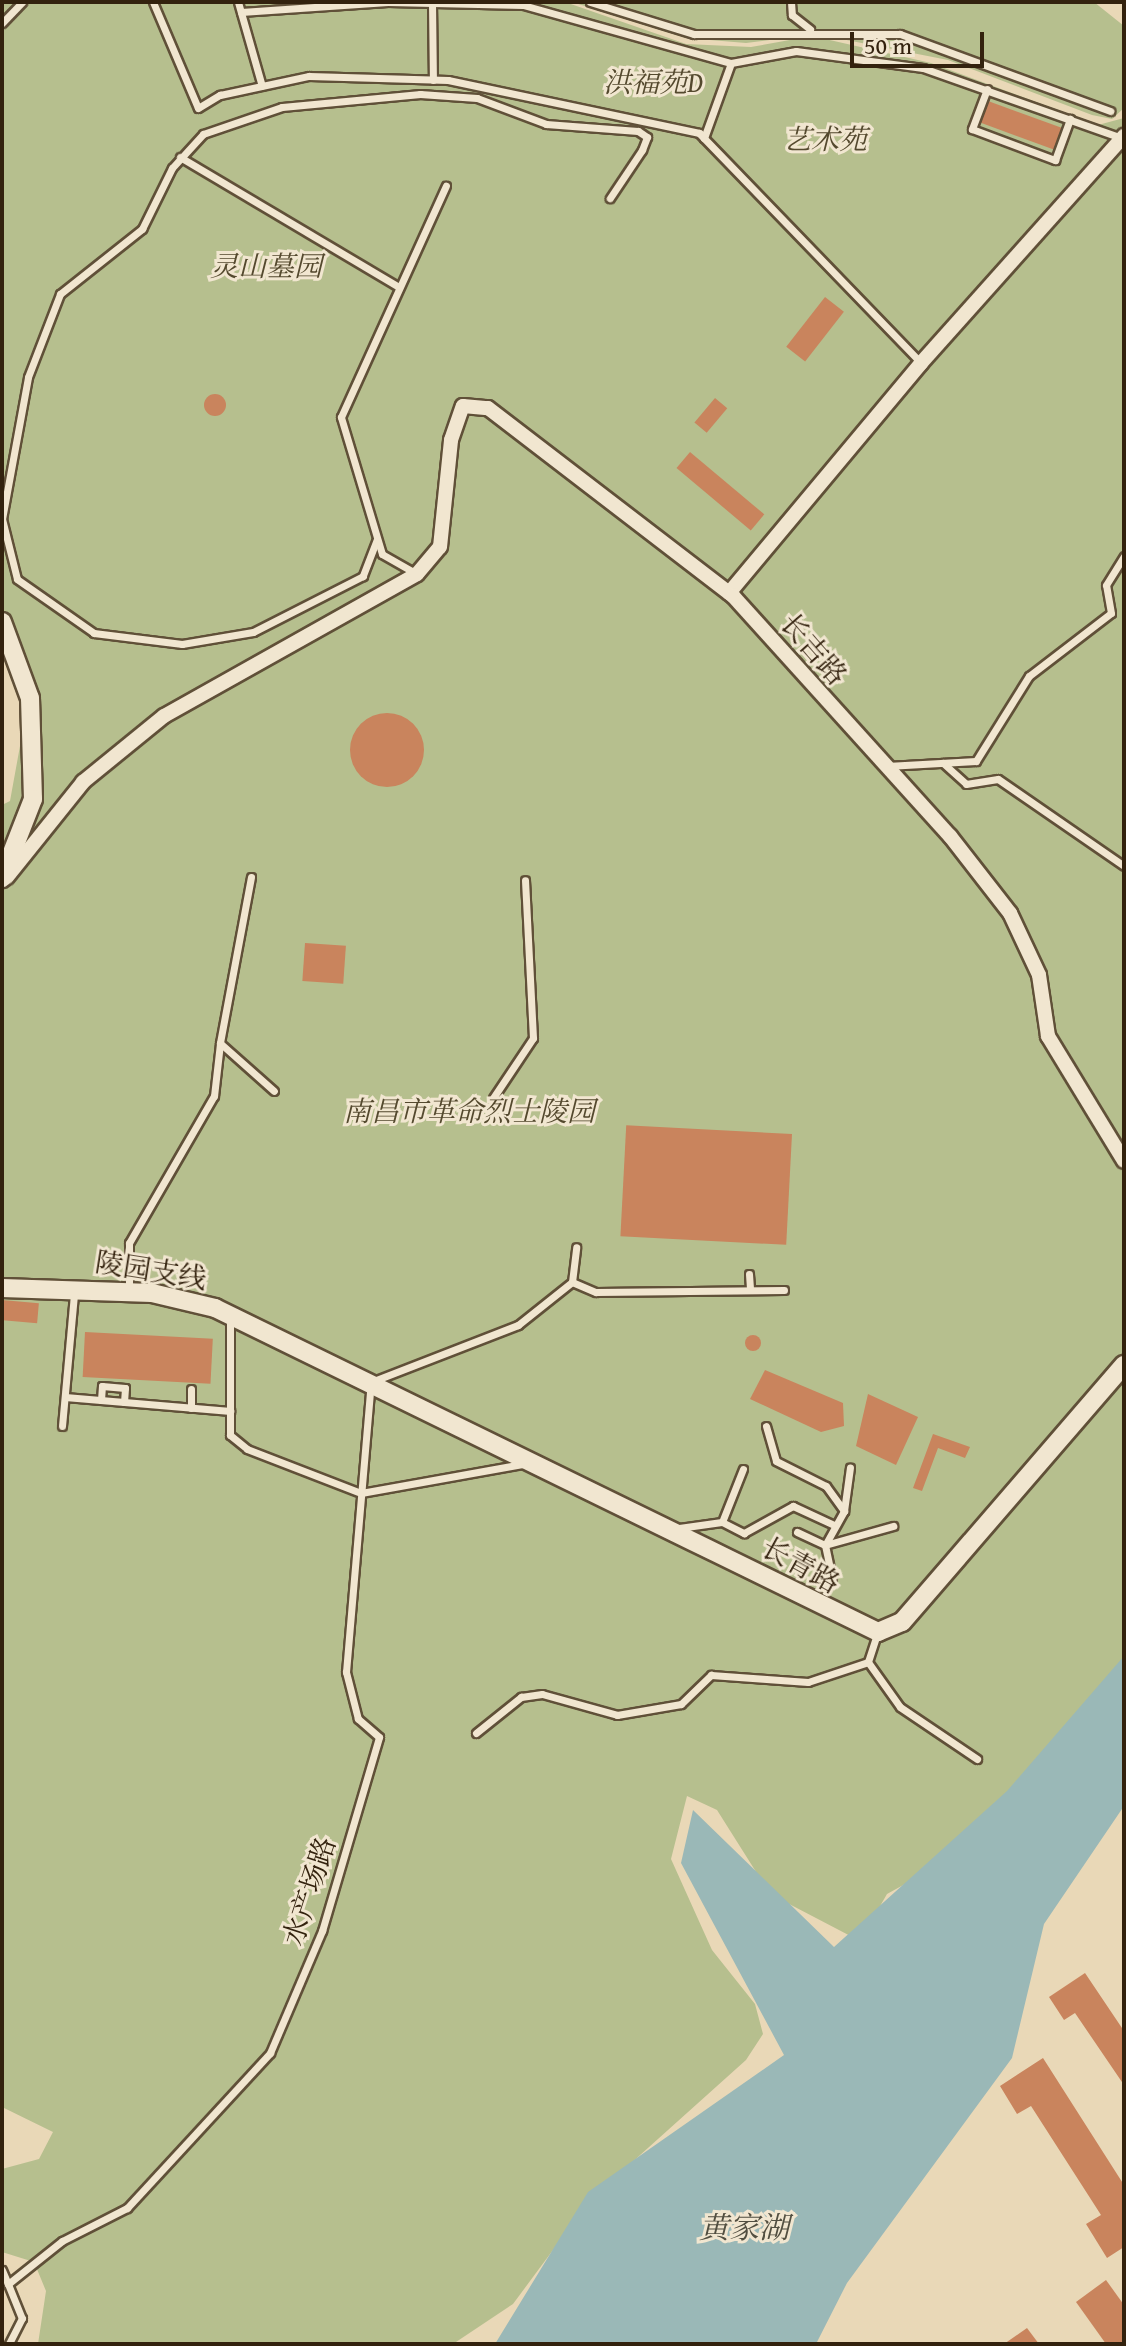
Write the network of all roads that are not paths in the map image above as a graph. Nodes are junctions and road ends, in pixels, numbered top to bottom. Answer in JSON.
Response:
{"nodes":[{"id":1,"x":22,"y":2,"type":"edge"},
{"id":2,"x":153,"y":2,"type":"edge"},
{"id":3,"x":238,"y":2,"type":"edge"},
{"id":4,"x":590,"y":2,"type":"edge"},
{"id":5,"x":783,"y":2,"type":"edge"},
{"id":6,"x":791,"y":2,"type":"edge"},
{"id":7,"x":432,"y":3,"type":"edge"},
{"id":8,"x":241,"y":12,"type":"junction"},
{"id":9,"x":792,"y":15,"type":"junction"},
{"id":10,"x":2,"y":23,"type":"edge"},
{"id":11,"x":900,"y":34,"type":"junction"},
{"id":12,"x":731,"y":63,"type":"junction"},
{"id":13,"x":433,"y":80,"type":"junction"},
{"id":14,"x":262,"y":86,"type":"junction"},
{"id":15,"x":987,"y":89,"type":"junction"},
{"id":16,"x":1110,"y":111,"type":"dead end"},
{"id":17,"x":1070,"y":119,"type":"junction"},
{"id":18,"x":1123,"y":137,"type":"edge"},
{"id":19,"x":704,"y":138,"type":"junction"},
{"id":20,"x":180,"y":157,"type":"junction"},
{"id":21,"x":446,"y":186,"type":"dead end"},
{"id":22,"x":610,"y":198,"type":"dead end"},
{"id":23,"x":397,"y":286,"type":"junction"},
{"id":24,"x":921,"y":363,"type":"junction"},
{"id":25,"x":377,"y":539,"type":"junction"},
{"id":26,"x":1124,"y":556,"type":"edge"},
{"id":27,"x":417,"y":574,"type":"junction"},
{"id":28,"x":729,"y":593,"type":"junction"},
{"id":29,"x":2,"y":622,"type":"edge"},
{"id":30,"x":943,"y":763,"type":"junction"},
{"id":31,"x":885,"y":766,"type":"junction"},
{"id":32,"x":1124,"y":866,"type":"edge"},
{"id":33,"x":251,"y":877,"type":"dead end"},
{"id":34,"x":525,"y":880,"type":"dead end"},
{"id":35,"x":2,"y":881,"type":"edge"},
{"id":36,"x":220,"y":1043,"type":"junction"},
{"id":37,"x":274,"y":1091,"type":"dead end"},
{"id":38,"x":493,"y":1098,"type":"dead end"},
{"id":39,"x":1124,"y":1161,"type":"edge"},
{"id":40,"x":576,"y":1247,"type":"dead end"},
{"id":41,"x":749,"y":1274,"type":"dead end"},
{"id":42,"x":572,"y":1282,"type":"junction"},
{"id":43,"x":75,"y":1287,"type":"junction"},
{"id":44,"x":2,"y":1288,"type":"edge"},
{"id":45,"x":750,"y":1290,"type":"junction"},
{"id":46,"x":784,"y":1290,"type":"dead end"},
{"id":47,"x":129,"y":1291,"type":"junction"},
{"id":48,"x":231,"y":1311,"type":"junction"},
{"id":49,"x":69,"y":1352,"type":"junction"},
{"id":50,"x":79,"y":1353,"type":"dead end"},
{"id":51,"x":220,"y":1362,"type":"dead end"},
{"id":52,"x":230,"y":1363,"type":"junction"},
{"id":53,"x":1124,"y":1365,"type":"edge"},
{"id":54,"x":371,"y":1382,"type":"junction"},
{"id":55,"x":191,"y":1389,"type":"dead end"},
{"id":56,"x":65,"y":1397,"type":"junction"},
{"id":57,"x":101,"y":1400,"type":"junction"},
{"id":58,"x":124,"y":1402,"type":"junction"},
{"id":59,"x":191,"y":1408,"type":"junction"},
{"id":60,"x":230,"y":1411,"type":"junction"},
{"id":61,"x":62,"y":1426,"type":"dead end"},
{"id":62,"x":766,"y":1426,"type":"dead end"},
{"id":63,"x":536,"y":1461,"type":"junction"},
{"id":64,"x":850,"y":1467,"type":"dead end"},
{"id":65,"x":743,"y":1469,"type":"dead end"},
{"id":66,"x":361,"y":1493,"type":"junction"},
{"id":67,"x":844,"y":1511,"type":"junction"},
{"id":68,"x":722,"y":1522,"type":"junction"},
{"id":69,"x":834,"y":1525,"type":"junction"},
{"id":70,"x":893,"y":1526,"type":"dead end"},
{"id":71,"x":677,"y":1529,"type":"junction"},
{"id":72,"x":797,"y":1532,"type":"dead end"},
{"id":73,"x":825,"y":1545,"type":"junction"},
{"id":74,"x":832,"y":1578,"type":"dead end"},
{"id":75,"x":878,"y":1632,"type":"junction"},
{"id":76,"x":868,"y":1662,"type":"junction"},
{"id":77,"x":476,"y":1733,"type":"dead end"},
{"id":78,"x":977,"y":1759,"type":"dead end"},
{"id":79,"x":2,"y":2270,"type":"edge"},
{"id":80,"x":8,"y":2284,"type":"junction"},
{"id":81,"x":9,"y":2344,"type":"edge"}],
"edges":[{"from":1,"to":10,"type":"lane"},
{"from":2,"to":14,"type":"lane"},
{"from":3,"to":8,"type":"lane"},
{"from":4,"to":11,"type":"lane"},
{"from":5,"to":9,"type":"lane"},
{"from":6,"to":9,"type":"lane"},
{"from":7,"to":8,"type":"lane"},
{"from":7,"to":12,"type":"lane"},
{"from":7,"to":13,"type":"lane"},
{"from":8,"to":14,"type":"lane"},
{"from":9,"to":11,"type":"lane"},
{"from":11,"to":16,"type":"lane"},
{"from":12,"to":15,"type":"lane"},
{"from":12,"to":19,"type":"lane"},
{"from":13,"to":14,"type":"lane"},
{"from":13,"to":19,"type":"lane"},
{"from":15,"to":17,"type":"lane"},
{"from":15,"to":17,"type":"lane"},
{"from":17,"to":18,"type":"lane"},
{"from":18,"to":24,"type":"street"},
{"from":19,"to":24,"type":"lane"},
{"from":20,"to":22,"type":"lane"},
{"from":20,"to":23,"type":"lane"},
{"from":20,"to":25,"type":"lane"},
{"from":21,"to":23,"type":"lane"},
{"from":23,"to":25,"type":"lane"},
{"from":24,"to":28,"type":"street"},
{"from":25,"to":27,"type":"lane"},
{"from":26,"to":30,"type":"lane"},
{"from":27,"to":28,"type":"street","name":"长吉路"},
{"from":27,"to":35,"type":"street"},
{"from":28,"to":31,"type":"street","name":"长吉路"},
{"from":29,"to":35,"type":"street"},
{"from":30,"to":31,"type":"lane"},
{"from":30,"to":32,"type":"lane"},
{"from":31,"to":39,"type":"street","name":"长吉路"},
{"from":33,"to":36,"type":"lane"},
{"from":34,"to":38,"type":"lane"},
{"from":36,"to":37,"type":"lane"},
{"from":36,"to":47,"type":"lane"},
{"from":40,"to":42,"type":"lane"},
{"from":41,"to":45,"type":"lane"},
{"from":42,"to":45,"type":"lane"},
{"from":42,"to":54,"type":"lane"},
{"from":43,"to":44,"type":"street","name":"陵园支线"},
{"from":43,"to":47,"type":"street","name":"陵园支线"},
{"from":43,"to":49,"type":"lane"},
{"from":45,"to":46,"type":"lane"},
{"from":47,"to":48,"type":"street","name":"陵园支线"},
{"from":48,"to":52,"type":"lane"},
{"from":48,"to":54,"type":"street","name":"陵园支线"},
{"from":49,"to":50,"type":"lane"},
{"from":49,"to":56,"type":"lane"},
{"from":51,"to":52,"type":"lane"},
{"from":52,"to":60,"type":"lane"},
{"from":53,"to":75,"type":"street"},
{"from":54,"to":63,"type":"street","name":"长青路"},
{"from":54,"to":66,"type":"lane","name":"水产场路"},
{"from":55,"to":59,"type":"lane"},
{"from":56,"to":57,"type":"lane"},
{"from":56,"to":61,"type":"lane"},
{"from":57,"to":58,"type":"lane"},
{"from":57,"to":58,"type":"lane"},
{"from":58,"to":59,"type":"lane"},
{"from":59,"to":60,"type":"lane"},
{"from":60,"to":66,"type":"lane"},
{"from":62,"to":67,"type":"lane"},
{"from":63,"to":66,"type":"lane"},
{"from":63,"to":71,"type":"street","name":"长青路"},
{"from":64,"to":67,"type":"lane"},
{"from":65,"to":68,"type":"lane"},
{"from":66,"to":80,"type":"lane","name":"水产场路"},
{"from":67,"to":69,"type":"lane"},
{"from":68,"to":69,"type":"lane"},
{"from":68,"to":71,"type":"lane"},
{"from":69,"to":73,"type":"lane"},
{"from":70,"to":73,"type":"lane"},
{"from":71,"to":75,"type":"street","name":"长青路"},
{"from":72,"to":73,"type":"lane"},
{"from":73,"to":74,"type":"lane"},
{"from":75,"to":76,"type":"lane"},
{"from":76,"to":77,"type":"lane"},
{"from":76,"to":78,"type":"lane"},
{"from":79,"to":80,"type":"lane"},
{"from":80,"to":81,"type":"lane"}]}
